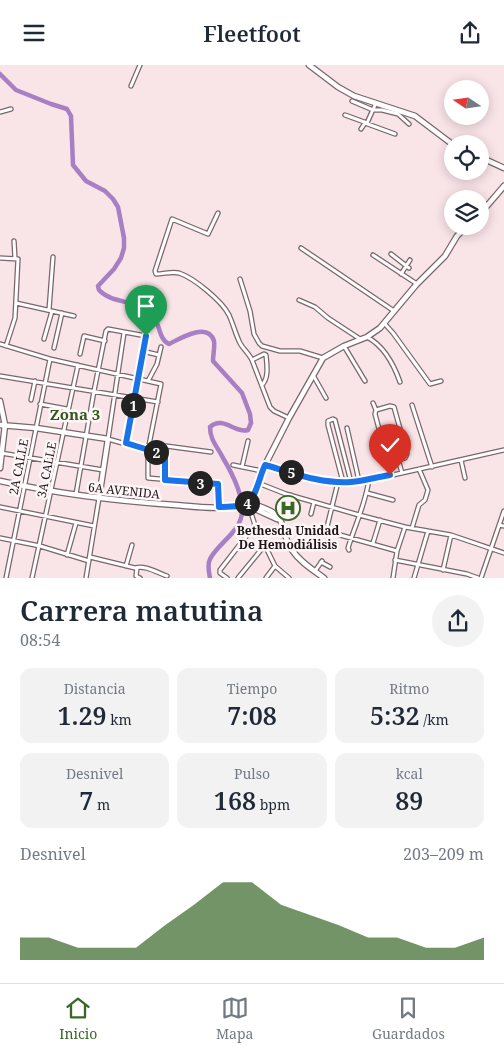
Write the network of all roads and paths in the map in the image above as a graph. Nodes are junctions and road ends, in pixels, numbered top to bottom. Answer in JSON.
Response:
{"nodes":[{"id":1,"x":140,"y":65,"type":"edge"},
{"id":2,"x":309,"y":65,"type":"edge"},
{"id":3,"x":131,"y":86,"type":"dead end"},
{"id":4,"x":352,"y":101,"type":"dead end"},
{"id":5,"x":376,"y":103,"type":"junction"},
{"id":6,"x":11,"y":109,"type":"dead end"},
{"id":7,"x":373,"y":110,"type":"junction"},
{"id":8,"x":0,"y":112,"type":"edge"},
{"id":9,"x":345,"y":115,"type":"dead end"},
{"id":10,"x":365,"y":123,"type":"junction"},
{"id":11,"x":408,"y":124,"type":"dead end"},
{"id":12,"x":361,"y":129,"type":"dead end"},
{"id":13,"x":395,"y":134,"type":"dead end"},
{"id":14,"x":444,"y":139,"type":"edge"},
{"id":15,"x":489,"y":161,"type":"edge"},
{"id":16,"x":504,"y":168,"type":"edge"},
{"id":17,"x":504,"y":182,"type":"edge"},
{"id":18,"x":502,"y":188,"type":"edge"},
{"id":19,"x":489,"y":203,"type":"edge"},
{"id":20,"x":218,"y":213,"type":"dead end"},
{"id":21,"x":457,"y":235,"type":"edge"},
{"id":22,"x":14,"y":241,"type":"dead end"},
{"id":23,"x":302,"y":249,"type":"dead end"},
{"id":24,"x":391,"y":254,"type":"dead end"},
{"id":25,"x":373,"y":255,"type":"dead end"},
{"id":26,"x":53,"y":257,"type":"dead end"},
{"id":27,"x":0,"y":259,"type":"edge"},
{"id":28,"x":16,"y":259,"type":"junction"},
{"id":29,"x":410,"y":260,"type":"dead end"},
{"id":30,"x":408,"y":266,"type":"junction"},
{"id":31,"x":401,"y":274,"type":"junction"},
{"id":32,"x":240,"y":279,"type":"dead end"},
{"id":33,"x":417,"y":284,"type":"junction"},
{"id":34,"x":299,"y":300,"type":"dead end"},
{"id":35,"x":16,"y":303,"type":"junction"},
{"id":36,"x":50,"y":311,"type":"junction"},
{"id":37,"x":394,"y":311,"type":"junction"},
{"id":38,"x":62,"y":313,"type":"junction"},
{"id":39,"x":74,"y":316,"type":"dead end"},
{"id":40,"x":384,"y":323,"type":"junction"},
{"id":41,"x":147,"y":330,"type":"dead end"},
{"id":42,"x":124,"y":333,"type":"junction"},
{"id":43,"x":146,"y":336,"type":"junction"},
{"id":44,"x":368,"y":337,"type":"junction"},
{"id":45,"x":44,"y":339,"type":"dead end"},
{"id":46,"x":360,"y":340,"type":"junction"},
{"id":47,"x":104,"y":341,"type":"junction"},
{"id":48,"x":0,"y":344,"type":"edge"},
{"id":49,"x":344,"y":345,"type":"junction"},
{"id":50,"x":6,"y":346,"type":"junction"},
{"id":51,"x":161,"y":347,"type":"dead end"},
{"id":52,"x":54,"y":348,"type":"dead end"},
{"id":53,"x":142,"y":351,"type":"junction"},
{"id":54,"x":80,"y":354,"type":"dead end"},
{"id":55,"x":159,"y":355,"type":"junction"},
{"id":56,"x":323,"y":358,"type":"junction"},
{"id":57,"x":50,"y":359,"type":"junction"},
{"id":58,"x":252,"y":359,"type":"junction"},
{"id":59,"x":78,"y":365,"type":"junction"},
{"id":60,"x":98,"y":370,"type":"junction"},
{"id":61,"x":118,"y":374,"type":"junction"},
{"id":62,"x":313,"y":375,"type":"junction"},
{"id":63,"x":0,"y":376,"type":"edge"},
{"id":64,"x":137,"y":379,"type":"junction"},
{"id":65,"x":35,"y":381,"type":"junction"},
{"id":66,"x":148,"y":381,"type":"junction"},
{"id":67,"x":365,"y":381,"type":"dead end"},
{"id":68,"x":441,"y":381,"type":"dead end"},
{"id":69,"x":400,"y":382,"type":"dead end"},
{"id":70,"x":45,"y":383,"type":"junction"},
{"id":71,"x":262,"y":385,"type":"junction"},
{"id":72,"x":72,"y":387,"type":"junction"},
{"id":73,"x":94,"y":391,"type":"junction"},
{"id":74,"x":115,"y":395,"type":"junction"},
{"id":75,"x":134,"y":398,"type":"junction"},
{"id":76,"x":326,"y":398,"type":"dead end"},
{"id":77,"x":31,"y":400,"type":"dead end"},
{"id":78,"x":0,"y":401,"type":"edge"},
{"id":79,"x":158,"y":402,"type":"junction"},
{"id":80,"x":373,"y":403,"type":"dead end"},
{"id":81,"x":40,"y":404,"type":"junction"},
{"id":82,"x":412,"y":405,"type":"dead end"},
{"id":83,"x":67,"y":409,"type":"junction"},
{"id":84,"x":376,"y":410,"type":"junction"},
{"id":85,"x":289,"y":418,"type":"junction"},
{"id":86,"x":2,"y":425,"type":"edge"},
{"id":87,"x":36,"y":428,"type":"junction"},
{"id":88,"x":347,"y":428,"type":"dead end"},
{"id":89,"x":63,"y":433,"type":"junction"},
{"id":90,"x":86,"y":436,"type":"junction"},
{"id":91,"x":108,"y":439,"type":"junction"},
{"id":92,"x":248,"y":441,"type":"dead end"},
{"id":93,"x":126,"y":443,"type":"junction"},
{"id":94,"x":148,"y":450,"type":"junction"},
{"id":95,"x":504,"y":450,"type":"edge"},
{"id":96,"x":210,"y":452,"type":"dead end"},
{"id":97,"x":1,"y":453,"type":"edge"},
{"id":98,"x":165,"y":455,"type":"junction"},
{"id":99,"x":30,"y":458,"type":"junction"},
{"id":100,"x":398,"y":459,"type":"junction"},
{"id":101,"x":461,"y":460,"type":"junction"},
{"id":102,"x":57,"y":462,"type":"junction"},
{"id":103,"x":233,"y":465,"type":"dead end"},
{"id":104,"x":265,"y":465,"type":"junction"},
{"id":105,"x":81,"y":466,"type":"junction"},
{"id":106,"x":242,"y":467,"type":"junction"},
{"id":107,"x":432,"y":467,"type":"junction"},
{"id":108,"x":0,"y":468,"type":"edge"},
{"id":109,"x":419,"y":469,"type":"junction"},
{"id":110,"x":103,"y":470,"type":"junction"},
{"id":111,"x":262,"y":471,"type":"junction"},
{"id":112,"x":402,"y":473,"type":"junction"},
{"id":113,"x":465,"y":478,"type":"dead end"},
{"id":114,"x":369,"y":479,"type":"junction"},
{"id":115,"x":165,"y":480,"type":"junction"},
{"id":116,"x":0,"y":481,"type":"edge"},
{"id":117,"x":359,"y":481,"type":"junction"},
{"id":118,"x":341,"y":482,"type":"junction"},
{"id":119,"x":351,"y":482,"type":"junction"},
{"id":120,"x":258,"y":483,"type":"junction"},
{"id":121,"x":24,"y":486,"type":"junction"},
{"id":122,"x":51,"y":492,"type":"junction"},
{"id":123,"x":367,"y":493,"type":"junction"},
{"id":124,"x":291,"y":495,"type":"junction"},
{"id":125,"x":76,"y":496,"type":"junction"},
{"id":126,"x":99,"y":498,"type":"junction"},
{"id":127,"x":393,"y":500,"type":"dead end"},
{"id":128,"x":314,"y":502,"type":"junction"},
{"id":129,"x":246,"y":504,"type":"junction"},
{"id":130,"x":0,"y":507,"type":"edge"},
{"id":131,"x":219,"y":507,"type":"junction"},
{"id":132,"x":333,"y":507,"type":"junction"},
{"id":133,"x":253,"y":508,"type":"junction"},
{"id":134,"x":19,"y":511,"type":"junction"},
{"id":135,"x":504,"y":511,"type":"edge"},
{"id":136,"x":311,"y":514,"type":"dead end"},
{"id":137,"x":359,"y":515,"type":"junction"},
{"id":138,"x":46,"y":516,"type":"junction"},
{"id":139,"x":252,"y":517,"type":"junction"},
{"id":140,"x":278,"y":518,"type":"junction"},
{"id":141,"x":503,"y":518,"type":"edge"},
{"id":142,"x":380,"y":520,"type":"junction"},
{"id":143,"x":76,"y":523,"type":"junction"},
{"id":144,"x":255,"y":525,"type":"junction"},
{"id":145,"x":499,"y":525,"type":"junction"},
{"id":146,"x":94,"y":526,"type":"junction"},
{"id":147,"x":504,"y":526,"type":"edge"},
{"id":148,"x":406,"y":527,"type":"junction"},
{"id":149,"x":412,"y":528,"type":"junction"},
{"id":150,"x":428,"y":531,"type":"junction"},
{"id":151,"x":450,"y":535,"type":"junction"},
{"id":152,"x":351,"y":537,"type":"junction"},
{"id":153,"x":0,"y":538,"type":"edge"},
{"id":154,"x":14,"y":541,"type":"junction"},
{"id":155,"x":373,"y":543,"type":"junction"},
{"id":156,"x":132,"y":545,"type":"dead end"},
{"id":157,"x":265,"y":545,"type":"junction"},
{"id":158,"x":40,"y":547,"type":"junction"},
{"id":159,"x":491,"y":548,"type":"junction"},
{"id":160,"x":349,"y":549,"type":"dead end"},
{"id":161,"x":398,"y":551,"type":"junction"},
{"id":162,"x":504,"y":553,"type":"edge"},
{"id":163,"x":67,"y":555,"type":"junction"},
{"id":164,"x":90,"y":559,"type":"junction"},
{"id":165,"x":395,"y":560,"type":"junction"},
{"id":166,"x":418,"y":565,"type":"junction"},
{"id":167,"x":126,"y":566,"type":"junction"},
{"id":168,"x":275,"y":566,"type":"junction"},
{"id":169,"x":330,"y":567,"type":"dead end"},
{"id":170,"x":137,"y":568,"type":"junction"},
{"id":171,"x":443,"y":570,"type":"junction"},
{"id":172,"x":315,"y":571,"type":"junction"},
{"id":173,"x":167,"y":576,"type":"dead end"},
{"id":174,"x":321,"y":577,"type":"edge"},
{"id":175,"x":6,"y":578,"type":"edge"},
{"id":176,"x":32,"y":578,"type":"edge"},
{"id":177,"x":86,"y":578,"type":"edge"},
{"id":178,"x":140,"y":578,"type":"edge"},
{"id":179,"x":227,"y":578,"type":"edge"},
{"id":180,"x":238,"y":578,"type":"edge"},
{"id":181,"x":266,"y":578,"type":"edge"},
{"id":182,"x":288,"y":578,"type":"edge"},
{"id":183,"x":393,"y":578,"type":"edge"},
{"id":184,"x":414,"y":578,"type":"edge"},
{"id":185,"x":479,"y":578,"type":"edge"}],
"edges":[{"from":1,"to":3,"type":"street"},
{"from":2,"to":5,"type":"main road"},
{"from":4,"to":7,"type":"street"},
{"from":5,"to":7,"type":"street"},
{"from":5,"to":14,"type":"main road"},
{"from":6,"to":8,"type":"street"},
{"from":7,"to":10,"type":"street"},
{"from":7,"to":11,"type":"street"},
{"from":9,"to":10,"type":"street"},
{"from":10,"to":12,"type":"street"},
{"from":10,"to":13,"type":"street"},
{"from":15,"to":16,"type":"main road"},
{"from":17,"to":18,"type":"main road"},
{"from":18,"to":19,"type":"main road"},
{"from":20,"to":58,"type":"street"},
{"from":21,"to":33,"type":"main road"},
{"from":22,"to":28,"type":"street"},
{"from":23,"to":37,"type":"street"},
{"from":24,"to":30,"type":"street"},
{"from":25,"to":31,"type":"street"},
{"from":26,"to":36,"type":"street"},
{"from":27,"to":28,"type":"street"},
{"from":28,"to":35,"type":"street"},
{"from":29,"to":30,"type":"street"},
{"from":30,"to":31,"type":"street"},
{"from":31,"to":33,"type":"street"},
{"from":32,"to":56,"type":"street"},
{"from":33,"to":37,"type":"main road"},
{"from":34,"to":46,"type":"street"},
{"from":35,"to":36,"type":"street"},
{"from":35,"to":50,"type":"street"},
{"from":36,"to":38,"type":"street"},
{"from":36,"to":45,"type":"street"},
{"from":37,"to":40,"type":"main road"},
{"from":38,"to":39,"type":"street"},
{"from":38,"to":52,"type":"street"},
{"from":40,"to":44,"type":"main road"},
{"from":40,"to":68,"type":"street"},
{"from":41,"to":43,"type":"street"},
{"from":42,"to":43,"type":"street"},
{"from":42,"to":47,"type":"street"},
{"from":42,"to":61,"type":"street"},
{"from":43,"to":53,"type":"street"},
{"from":44,"to":46,"type":"main road"},
{"from":44,"to":69,"type":"street"},
{"from":46,"to":49,"type":"main road"},
{"from":47,"to":54,"type":"street"},
{"from":47,"to":60,"type":"street"},
{"from":48,"to":50,"type":"street"},
{"from":49,"to":56,"type":"main road"},
{"from":49,"to":67,"type":"street"},
{"from":50,"to":57,"type":"street"},
{"from":51,"to":55,"type":"street"},
{"from":53,"to":55,"type":"street"},
{"from":53,"to":64,"type":"street"},
{"from":55,"to":66,"type":"street"},
{"from":56,"to":62,"type":"main road"},
{"from":57,"to":59,"type":"street"},
{"from":57,"to":70,"type":"street","name":"2A CALLE"},
{"from":58,"to":71,"type":"street"},
{"from":58,"to":71,"type":"street"},
{"from":59,"to":60,"type":"street"},
{"from":59,"to":72,"type":"street","name":"3A CALLE"},
{"from":60,"to":61,"type":"street"},
{"from":60,"to":73,"type":"street"},
{"from":61,"to":64,"type":"street"},
{"from":61,"to":74,"type":"street"},
{"from":62,"to":76,"type":"street"},
{"from":62,"to":85,"type":"main road"},
{"from":63,"to":65,"type":"street"},
{"from":64,"to":66,"type":"street"},
{"from":64,"to":75,"type":"street"},
{"from":65,"to":70,"type":"street"},
{"from":65,"to":77,"type":"street"},
{"from":66,"to":79,"type":"street"},
{"from":70,"to":72,"type":"street"},
{"from":70,"to":81,"type":"street","name":"2A CALLE"},
{"from":71,"to":85,"type":"street"},
{"from":72,"to":73,"type":"street"},
{"from":72,"to":83,"type":"street","name":"3A CALLE"},
{"from":73,"to":74,"type":"street"},
{"from":73,"to":90,"type":"street"},
{"from":74,"to":75,"type":"street"},
{"from":74,"to":91,"type":"street"},
{"from":75,"to":79,"type":"street"},
{"from":75,"to":93,"type":"street"},
{"from":78,"to":86,"type":"main road"},
{"from":79,"to":94,"type":"street"},
{"from":80,"to":84,"type":"street"},
{"from":81,"to":83,"type":"street"},
{"from":81,"to":87,"type":"street","name":"2A CALLE"},
{"from":82,"to":107,"type":"street"},
{"from":83,"to":89,"type":"street","name":"3A CALLE"},
{"from":84,"to":100,"type":"street"},
{"from":84,"to":100,"type":"street"},
{"from":85,"to":104,"type":"main road"},
{"from":86,"to":87,"type":"main road"},
{"from":86,"to":97,"type":"main road"},
{"from":87,"to":89,"type":"main road"},
{"from":87,"to":99,"type":"street","name":"2A CALLE"},
{"from":88,"to":117,"type":"street"},
{"from":89,"to":90,"type":"main road"},
{"from":89,"to":102,"type":"street","name":"3A CALLE"},
{"from":90,"to":91,"type":"main road"},
{"from":90,"to":105,"type":"street"},
{"from":91,"to":93,"type":"street"},
{"from":91,"to":110,"type":"main road"},
{"from":92,"to":106,"type":"street"},
{"from":93,"to":94,"type":"street"},
{"from":94,"to":98,"type":"street"},
{"from":94,"to":115,"type":"street"},
{"from":95,"to":101,"type":"street"},
{"from":96,"to":98,"type":"street"},
{"from":97,"to":99,"type":"street"},
{"from":97,"to":108,"type":"main road"},
{"from":98,"to":115,"type":"street"},
{"from":99,"to":102,"type":"street"},
{"from":99,"to":121,"type":"street","name":"2A CALLE"},
{"from":100,"to":112,"type":"street"},
{"from":101,"to":107,"type":"street"},
{"from":101,"to":113,"type":"street"},
{"from":102,"to":105,"type":"street"},
{"from":102,"to":122,"type":"street","name":"3A CALLE"},
{"from":103,"to":106,"type":"street"},
{"from":104,"to":111,"type":"main road"},
{"from":104,"to":118,"type":"street"},
{"from":105,"to":110,"type":"street"},
{"from":105,"to":125,"type":"street"},
{"from":106,"to":111,"type":"street"},
{"from":107,"to":109,"type":"street"},
{"from":109,"to":112,"type":"street"},
{"from":109,"to":149,"type":"street"},
{"from":110,"to":126,"type":"main road"},
{"from":111,"to":120,"type":"main road"},
{"from":112,"to":114,"type":"street"},
{"from":114,"to":117,"type":"street"},
{"from":114,"to":123,"type":"street"},
{"from":115,"to":131,"type":"street"},
{"from":116,"to":121,"type":"main road","name":"6A AVENIDA"},
{"from":117,"to":119,"type":"street"},
{"from":118,"to":119,"type":"street"},
{"from":118,"to":119,"type":"street"},
{"from":118,"to":132,"type":"street"},
{"from":120,"to":124,"type":"street"},
{"from":120,"to":129,"type":"main road"},
{"from":121,"to":122,"type":"main road","name":"6A AVENIDA"},
{"from":121,"to":134,"type":"street","name":"2A CALLE"},
{"from":122,"to":125,"type":"main road","name":"6A AVENIDA"},
{"from":122,"to":138,"type":"street","name":"3A CALLE"},
{"from":123,"to":127,"type":"street"},
{"from":123,"to":137,"type":"street"},
{"from":124,"to":128,"type":"street"},
{"from":124,"to":140,"type":"street"},
{"from":125,"to":126,"type":"main road","name":"6A AVENIDA"},
{"from":126,"to":131,"type":"main road","name":"6A AVENIDA"},
{"from":126,"to":146,"type":"street"},
{"from":128,"to":132,"type":"street"},
{"from":128,"to":136,"type":"street"},
{"from":129,"to":131,"type":"main road","name":"6A AVENIDA"},
{"from":129,"to":133,"type":"main road"},
{"from":129,"to":139,"type":"street"},
{"from":129,"to":140,"type":"main road"},
{"from":130,"to":134,"type":"street"},
{"from":132,"to":137,"type":"street"},
{"from":132,"to":152,"type":"street"},
{"from":133,"to":139,"type":"street"},
{"from":133,"to":140,"type":"main road"},
{"from":134,"to":138,"type":"street"},
{"from":134,"to":154,"type":"street","name":"2A CALLE"},
{"from":135,"to":141,"type":"street"},
{"from":137,"to":142,"type":"street"},
{"from":137,"to":152,"type":"street"},
{"from":138,"to":143,"type":"street"},
{"from":138,"to":158,"type":"street","name":"3A CALLE"},
{"from":139,"to":144,"type":"street"},
{"from":140,"to":172,"type":"main road"},
{"from":141,"to":145,"type":"street"},
{"from":142,"to":148,"type":"street"},
{"from":142,"to":155,"type":"street"},
{"from":143,"to":146,"type":"street"},
{"from":143,"to":163,"type":"street"},
{"from":144,"to":157,"type":"street"},
{"from":144,"to":179,"type":"street"},
{"from":145,"to":147,"type":"street"},
{"from":145,"to":159,"type":"street"},
{"from":146,"to":164,"type":"street"},
{"from":148,"to":149,"type":"street"},
{"from":148,"to":161,"type":"street"},
{"from":149,"to":150,"type":"street"},
{"from":150,"to":151,"type":"street"},
{"from":150,"to":166,"type":"street"},
{"from":151,"to":159,"type":"street"},
{"from":151,"to":171,"type":"street"},
{"from":152,"to":155,"type":"street"},
{"from":152,"to":160,"type":"street"},
{"from":153,"to":154,"type":"street"},
{"from":154,"to":158,"type":"street"},
{"from":154,"to":175,"type":"street","name":"2A CALLE"},
{"from":155,"to":161,"type":"street"},
{"from":156,"to":167,"type":"street"},
{"from":157,"to":168,"type":"street"},
{"from":157,"to":180,"type":"street"},
{"from":158,"to":163,"type":"street"},
{"from":158,"to":176,"type":"street","name":"3A CALLE"},
{"from":159,"to":162,"type":"street"},
{"from":159,"to":185,"type":"street"},
{"from":161,"to":165,"type":"street"},
{"from":163,"to":164,"type":"street"},
{"from":164,"to":167,"type":"street"},
{"from":164,"to":177,"type":"street"},
{"from":165,"to":166,"type":"street"},
{"from":165,"to":183,"type":"street"},
{"from":166,"to":171,"type":"street"},
{"from":166,"to":184,"type":"street"},
{"from":167,"to":170,"type":"street"},
{"from":168,"to":181,"type":"street"},
{"from":168,"to":182,"type":"street"},
{"from":169,"to":172,"type":"street"},
{"from":170,"to":173,"type":"street"},
{"from":170,"to":178,"type":"street"},
{"from":171,"to":185,"type":"street"},
{"from":172,"to":174,"type":"main road"}]}
